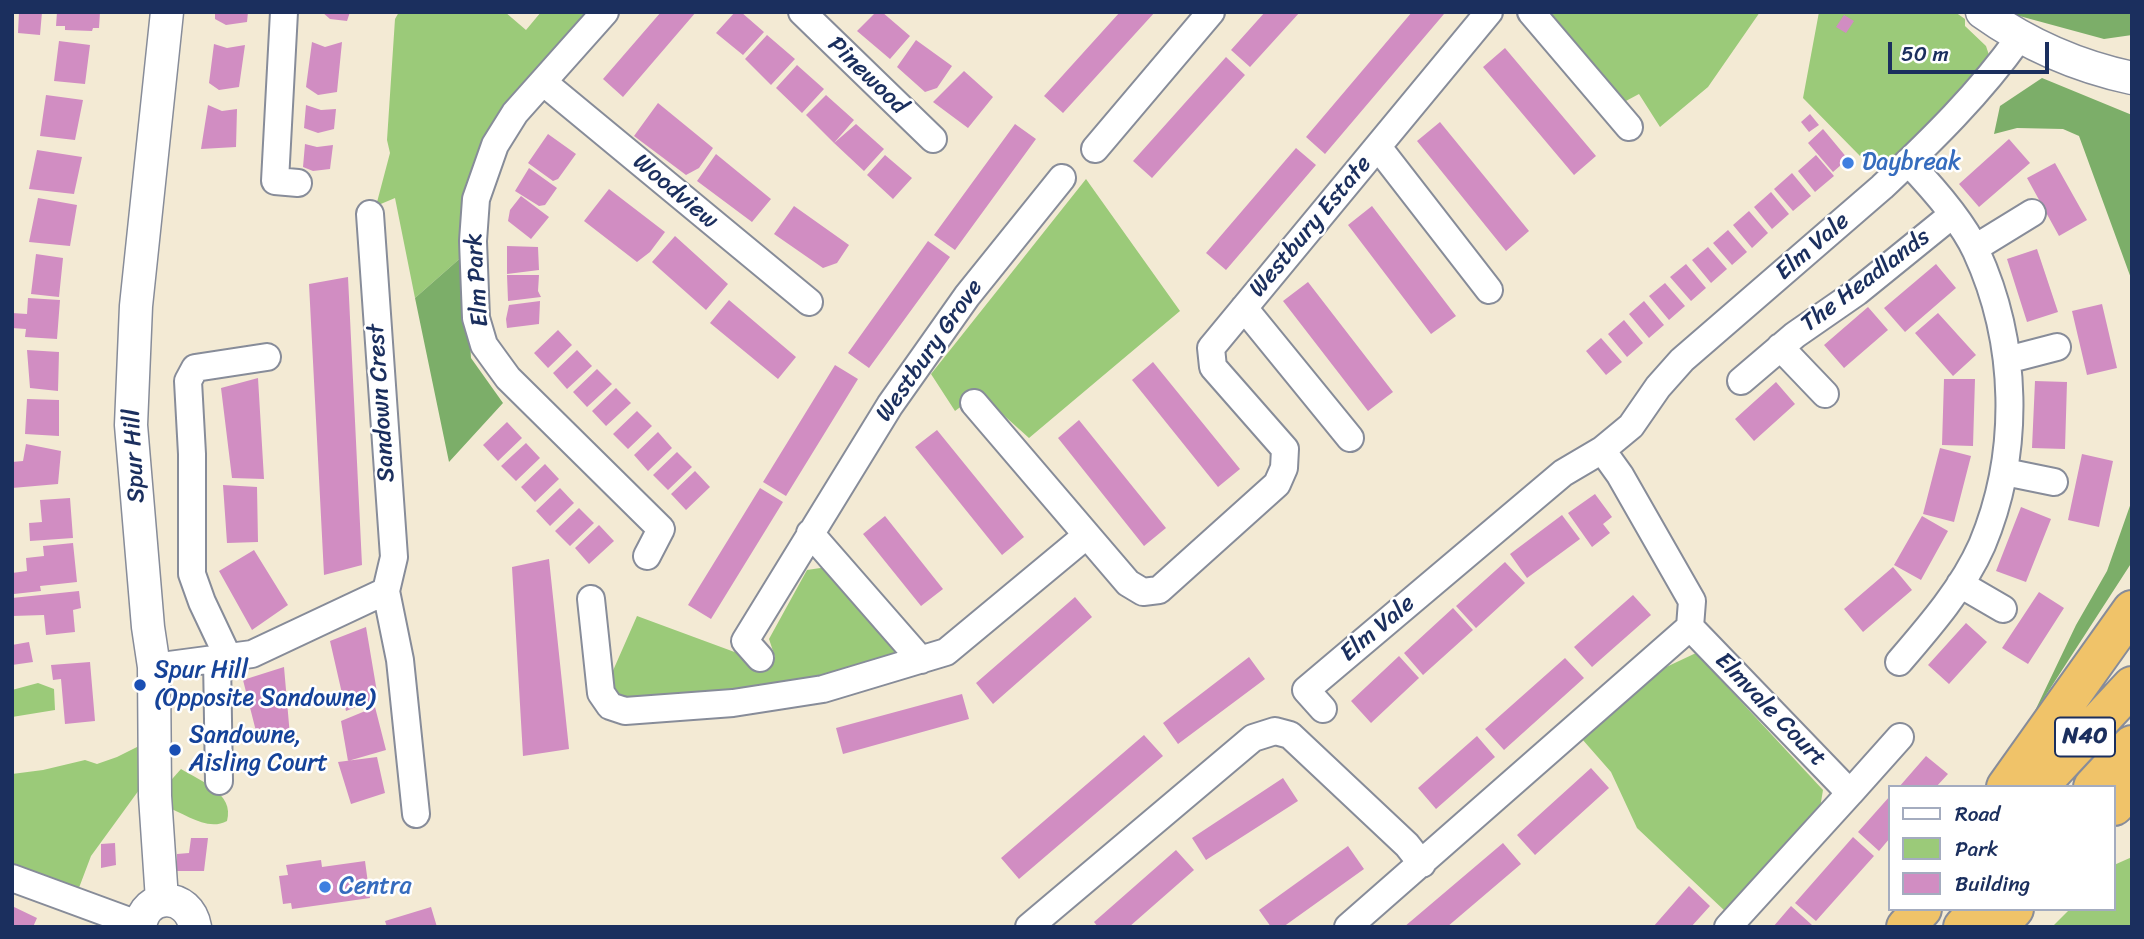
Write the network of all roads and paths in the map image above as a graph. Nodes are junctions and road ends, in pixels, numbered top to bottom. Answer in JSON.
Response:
{"nodes":[{"id":1,"x":167,"y":12,"type":"edge"},
{"id":2,"x":284,"y":12,"type":"edge"},
{"id":3,"x":605,"y":12,"type":"edge"},
{"id":4,"x":802,"y":12,"type":"edge"},
{"id":5,"x":1211,"y":12,"type":"edge"},
{"id":6,"x":1489,"y":12,"type":"edge"},
{"id":7,"x":1531,"y":12,"type":"edge"},
{"id":8,"x":1982,"y":12,"type":"edge"},
{"id":9,"x":2019,"y":38,"type":"junction"},
{"id":10,"x":2132,"y":78,"type":"edge"},
{"id":11,"x":543,"y":82,"type":"junction"},
{"id":12,"x":1629,"y":127,"type":"dead end"},
{"id":13,"x":933,"y":139,"type":"dead end"},
{"id":14,"x":1378,"y":146,"type":"junction"},
{"id":15,"x":1095,"y":149,"type":"dead end"},
{"id":16,"x":1908,"y":162,"type":"junction"},
{"id":17,"x":1062,"y":178,"type":"dead end"},
{"id":18,"x":298,"y":183,"type":"dead end"},
{"id":19,"x":2032,"y":213,"type":"dead end"},
{"id":20,"x":370,"y":214,"type":"dead end"},
{"id":21,"x":1952,"y":215,"type":"junction"},
{"id":22,"x":1975,"y":248,"type":"junction"},
{"id":23,"x":1489,"y":290,"type":"dead end"},
{"id":24,"x":808,"y":302,"type":"dead end"},
{"id":25,"x":1244,"y":307,"type":"junction"},
{"id":26,"x":1780,"y":347,"type":"junction"},
{"id":27,"x":2057,"y":347,"type":"dead end"},
{"id":28,"x":267,"y":357,"type":"dead end"},
{"id":29,"x":2007,"y":360,"type":"junction"},
{"id":30,"x":1741,"y":381,"type":"dead end"},
{"id":31,"x":1825,"y":394,"type":"dead end"},
{"id":32,"x":974,"y":403,"type":"dead end"},
{"id":33,"x":1350,"y":438,"type":"dead end"},
{"id":34,"x":1602,"y":450,"type":"junction"},
{"id":35,"x":2005,"y":472,"type":"junction"},
{"id":36,"x":2054,"y":482,"type":"dead end"},
{"id":37,"x":810,"y":533,"type":"junction"},
{"id":38,"x":1087,"y":535,"type":"junction"},
{"id":39,"x":647,"y":556,"type":"dead end"},
{"id":40,"x":1960,"y":584,"type":"junction"},
{"id":41,"x":386,"y":591,"type":"junction"},
{"id":42,"x":591,"y":599,"type":"dead end"},
{"id":43,"x":2003,"y":609,"type":"dead end"},
{"id":44,"x":2132,"y":610,"type":"edge"},
{"id":45,"x":1690,"y":627,"type":"junction"},
{"id":46,"x":223,"y":658,"type":"junction"},
{"id":47,"x":760,"y":658,"type":"dead end"},
{"id":48,"x":921,"y":660,"type":"junction"},
{"id":49,"x":1899,"y":662,"type":"dead end"},
{"id":50,"x":154,"y":667,"type":"junction"},
{"id":51,"x":2132,"y":686,"type":"edge"},
{"id":52,"x":1323,"y":709,"type":"dead end"},
{"id":53,"x":1900,"y":737,"type":"dead end"},
{"id":54,"x":2132,"y":745,"type":"edge"},
{"id":55,"x":219,"y":781,"type":"dead end"},
{"id":56,"x":2007,"y":785,"type":"edge"},
{"id":57,"x":2040,"y":785,"type":"edge"},
{"id":58,"x":2095,"y":785,"type":"edge"},
{"id":59,"x":2132,"y":788,"type":"edge"},
{"id":60,"x":1850,"y":793,"type":"junction"},
{"id":61,"x":2116,"y":804,"type":"edge"},
{"id":62,"x":416,"y":814,"type":"dead end"},
{"id":63,"x":1422,"y":864,"type":"junction"},
{"id":64,"x":12,"y":878,"type":"edge"},
{"id":65,"x":162,"y":901,"type":"junction"},
{"id":66,"x":1918,"y":911,"type":"edge"},
{"id":67,"x":1977,"y":911,"type":"edge"},
{"id":68,"x":2012,"y":911,"type":"edge"},
{"id":69,"x":1044,"y":922,"type":"edge"},
{"id":70,"x":140,"y":926,"type":"edge"},
{"id":71,"x":195,"y":927,"type":"edge"},
{"id":72,"x":1348,"y":927,"type":"edge"},
{"id":73,"x":1728,"y":927,"type":"edge"},
{"id":74,"x":1905,"y":927,"type":"edge"},
{"id":75,"x":1963,"y":927,"type":"edge"},
{"id":76,"x":1997,"y":927,"type":"edge"}],
"edges":[{"from":1,"to":50,"type":"street","name":"Spur Hill"},
{"from":2,"to":18,"type":"street"},
{"from":3,"to":11,"type":"street","name":"Elm Park"},
{"from":4,"to":13,"type":"street","name":"Pinewood"},
{"from":5,"to":15,"type":"street"},
{"from":6,"to":14,"type":"street","name":"Westbury Estate"},
{"from":7,"to":12,"type":"street"},
{"from":8,"to":9,"type":"street"},
{"from":9,"to":10,"type":"street"},
{"from":9,"to":16,"type":"street","name":"Elm Vale"},
{"from":11,"to":24,"type":"street","name":"Woodview"},
{"from":11,"to":39,"type":"street","name":"Elm Park"},
{"from":14,"to":23,"type":"street","name":"Westbury Estate"},
{"from":14,"to":25,"type":"street","name":"Westbury Estate"},
{"from":16,"to":21,"type":"street","name":"The Headlands"},
{"from":16,"to":34,"type":"street","name":"Elm Vale"},
{"from":17,"to":37,"type":"street","name":"Westbury Grove"},
{"from":19,"to":22,"type":"street"},
{"from":20,"to":41,"type":"street","name":"Sandown Crest"},
{"from":21,"to":22,"type":"street","name":"The Headlands"},
{"from":21,"to":26,"type":"street","name":"The Headlands"},
{"from":22,"to":29,"type":"street","name":"The Headlands"},
{"from":25,"to":33,"type":"street","name":"Westbury Estate"},
{"from":25,"to":38,"type":"street"},
{"from":26,"to":30,"type":"street","name":"The Headlands"},
{"from":26,"to":31,"type":"street","name":"The Headlands"},
{"from":27,"to":29,"type":"street"},
{"from":28,"to":46,"type":"street"},
{"from":29,"to":35,"type":"street","name":"The Headlands"},
{"from":32,"to":38,"type":"street"},
{"from":34,"to":45,"type":"street"},
{"from":34,"to":52,"type":"street","name":"Elm Vale"},
{"from":35,"to":36,"type":"street"},
{"from":35,"to":40,"type":"street","name":"The Headlands"},
{"from":37,"to":47,"type":"street","name":"Westbury Grove"},
{"from":37,"to":48,"type":"street"},
{"from":38,"to":48,"type":"street"},
{"from":40,"to":43,"type":"street"},
{"from":40,"to":49,"type":"street","name":"The Headlands"},
{"from":41,"to":46,"type":"street"},
{"from":41,"to":62,"type":"street","name":"Sandown Crest"},
{"from":42,"to":48,"type":"street"},
{"from":44,"to":56,"type":"highway"},
{"from":45,"to":60,"type":"street","name":"Elmvale Court"},
{"from":45,"to":63,"type":"street"},
{"from":46,"to":50,"type":"street"},
{"from":46,"to":55,"type":"street"},
{"from":50,"to":65,"type":"street","name":"Spur Hill"},
{"from":51,"to":57,"type":"highway","number":"N40"},
{"from":53,"to":60,"type":"street"},
{"from":54,"to":58,"type":"highway","number":"N40"},
{"from":59,"to":61,"type":"highway"},
{"from":60,"to":73,"type":"street"},
{"from":63,"to":69,"type":"street"},
{"from":63,"to":72,"type":"street"},
{"from":64,"to":70,"type":"street"},
{"from":65,"to":70,"type":"street"},
{"from":65,"to":71,"type":"street"},
{"from":66,"to":74,"type":"highway"},
{"from":67,"to":75,"type":"highway"},
{"from":68,"to":76,"type":"highway"}]}
